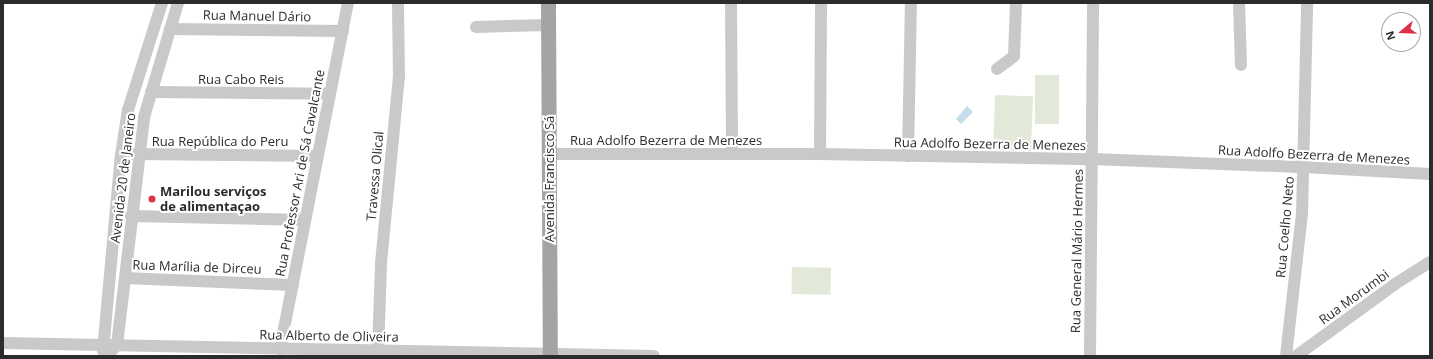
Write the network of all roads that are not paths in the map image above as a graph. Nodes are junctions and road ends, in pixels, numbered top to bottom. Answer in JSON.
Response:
{"nodes":[{"id":1,"x":162,"y":3,"type":"edge"},
{"id":2,"x":178,"y":3,"type":"edge"},
{"id":3,"x":348,"y":3,"type":"edge"},
{"id":4,"x":398,"y":3,"type":"edge"},
{"id":5,"x":548,"y":3,"type":"edge"},
{"id":6,"x":731,"y":3,"type":"edge"},
{"id":7,"x":821,"y":3,"type":"edge"},
{"id":8,"x":911,"y":3,"type":"edge"},
{"id":9,"x":1016,"y":3,"type":"edge"},
{"id":10,"x":1093,"y":3,"type":"edge"},
{"id":11,"x":1239,"y":3,"type":"edge"},
{"id":12,"x":1307,"y":3,"type":"edge"},
{"id":13,"x":548,"y":25,"type":"junction"},
{"id":14,"x":476,"y":27,"type":"dead end"},
{"id":15,"x":170,"y":29,"type":"junction"},
{"id":16,"x":343,"y":31,"type":"junction"},
{"id":17,"x":1241,"y":65,"type":"dead end"},
{"id":18,"x":997,"y":69,"type":"dead end"},
{"id":19,"x":151,"y":92,"type":"junction"},
{"id":20,"x":330,"y":94,"type":"junction"},
{"id":21,"x":139,"y":154,"type":"junction"},
{"id":22,"x":549,"y":154,"type":"junction"},
{"id":23,"x":732,"y":154,"type":"junction"},
{"id":24,"x":820,"y":154,"type":"junction"},
{"id":25,"x":121,"y":155,"type":"junction"},
{"id":26,"x":318,"y":156,"type":"junction"},
{"id":27,"x":908,"y":156,"type":"junction"},
{"id":28,"x":1092,"y":159,"type":"junction"},
{"id":29,"x":1304,"y":167,"type":"junction"},
{"id":30,"x":1430,"y":174,"type":"edge"},
{"id":31,"x":132,"y":216,"type":"junction"},
{"id":32,"x":305,"y":220,"type":"junction"},
{"id":33,"x":1430,"y":262,"type":"edge"},
{"id":34,"x":125,"y":278,"type":"junction"},
{"id":35,"x":293,"y":285,"type":"junction"},
{"id":36,"x":3,"y":343,"type":"edge"},
{"id":37,"x":117,"y":345,"type":"junction"},
{"id":38,"x":280,"y":349,"type":"junction"},
{"id":39,"x":103,"y":350,"type":"edge"},
{"id":40,"x":378,"y":351,"type":"junction"},
{"id":41,"x":550,"y":354,"type":"edge"},
{"id":42,"x":107,"y":356,"type":"edge"},
{"id":43,"x":654,"y":356,"type":"edge"},
{"id":44,"x":1090,"y":356,"type":"edge"},
{"id":45,"x":1286,"y":356,"type":"edge"},
{"id":46,"x":1296,"y":356,"type":"edge"}],
"edges":[{"from":1,"to":25,"type":"street","name":"Avenida 20 de Janeiro"},
{"from":2,"to":15,"type":"street","name":"Avenida 20 de Janeiro"},
{"from":3,"to":16,"type":"street","name":"Rua Professor Ari de Sá Cavalcante"},
{"from":4,"to":40,"type":"street","name":"Travessa Olical"},
{"from":5,"to":13,"type":"main road","name":"Avenida Francisco Sá"},
{"from":6,"to":23,"type":"street"},
{"from":7,"to":24,"type":"street"},
{"from":8,"to":27,"type":"street"},
{"from":9,"to":18,"type":"street"},
{"from":10,"to":28,"type":"street","name":"Rua General Mário Hermes"},
{"from":11,"to":17,"type":"street"},
{"from":12,"to":29,"type":"street","name":"Rua Coelho Neto"},
{"from":13,"to":14,"type":"street"},
{"from":13,"to":22,"type":"main road","name":"Avenida Francisco Sá"},
{"from":15,"to":16,"type":"street","name":"Rua Manuel Dário"},
{"from":15,"to":19,"type":"street","name":"Avenida 20 de Janeiro"},
{"from":16,"to":20,"type":"street","name":"Rua Professor Ari de Sá Cavalcante"},
{"from":19,"to":20,"type":"street","name":"Rua Cabo Reis"},
{"from":19,"to":21,"type":"street","name":"Avenida 20 de Janeiro"},
{"from":20,"to":26,"type":"street","name":"Rua Professor Ari de Sá Cavalcante"},
{"from":21,"to":25,"type":"street","name":"Rua República do Peru"},
{"from":21,"to":26,"type":"street","name":"Rua República do Peru"},
{"from":21,"to":31,"type":"street","name":"Avenida 20 de Janeiro"},
{"from":22,"to":23,"type":"street","name":"Rua Adolfo Bezerra de Menezes"},
{"from":22,"to":41,"type":"main road","name":"Avenida Francisco Sá"},
{"from":23,"to":24,"type":"street","name":"Rua Adolfo Bezerra de Menezes"},
{"from":24,"to":27,"type":"street","name":"Rua Adolfo Bezerra de Menezes"},
{"from":25,"to":39,"type":"street","name":"Avenida 20 de Janeiro"},
{"from":26,"to":32,"type":"street","name":"Rua Professor Ari de Sá Cavalcante"},
{"from":27,"to":28,"type":"street","name":"Rua Adolfo Bezerra de Menezes"},
{"from":28,"to":29,"type":"street","name":"Rua Adolfo Bezerra de Menezes"},
{"from":28,"to":44,"type":"street","name":"Rua General Mário Hermes"},
{"from":29,"to":30,"type":"street","name":"Rua Adolfo Bezerra de Menezes"},
{"from":29,"to":45,"type":"street","name":"Rua Coelho Neto"},
{"from":31,"to":32,"type":"street"},
{"from":31,"to":34,"type":"street","name":"Avenida 20 de Janeiro"},
{"from":32,"to":35,"type":"street","name":"Rua Professor Ari de Sá Cavalcante"},
{"from":33,"to":46,"type":"street","name":"Rua Morumbi"},
{"from":34,"to":35,"type":"street","name":"Rua Marília de Dirceu"},
{"from":34,"to":37,"type":"street","name":"Avenida 20 de Janeiro"},
{"from":35,"to":38,"type":"street","name":"Rua Professor Ari de Sá Cavalcante"},
{"from":36,"to":39,"type":"street","name":"Rua Alberto de Oliveira"},
{"from":37,"to":38,"type":"street","name":"Rua Alberto de Oliveira"},
{"from":37,"to":39,"type":"street","name":"Rua Alberto de Oliveira"},
{"from":37,"to":42,"type":"street"},
{"from":38,"to":40,"type":"street","name":"Rua Alberto de Oliveira"},
{"from":40,"to":41,"type":"street","name":"Rua Alberto de Oliveira"},
{"from":41,"to":43,"type":"street","name":"Rua Alberto de Oliveira"}]}
